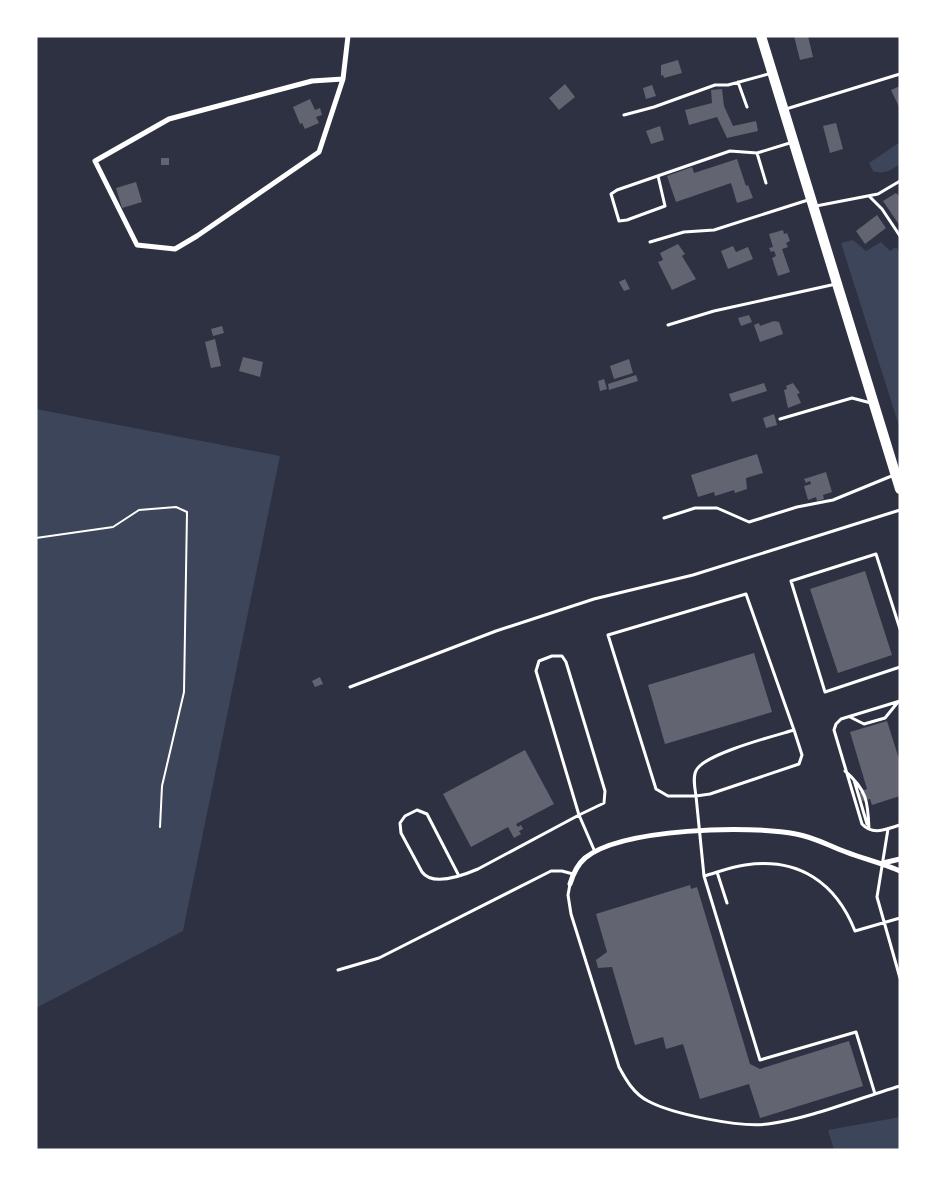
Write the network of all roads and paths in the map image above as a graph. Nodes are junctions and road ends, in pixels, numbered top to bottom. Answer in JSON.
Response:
{"nodes":[{"id":1,"x":348,"y":36,"type":"edge"},
{"id":2,"x":761,"y":36,"type":"edge"},
{"id":3,"x":772,"y":73,"type":"junction"},
{"id":4,"x":900,"y":74,"type":"edge"},
{"id":5,"x":343,"y":79,"type":"junction"},
{"id":6,"x":738,"y":82,"type":"junction"},
{"id":7,"x":747,"y":106,"type":"dead end"},
{"id":8,"x":783,"y":110,"type":"junction"},
{"id":9,"x":624,"y":114,"type":"dead end"},
{"id":10,"x":793,"y":142,"type":"junction"},
{"id":11,"x":757,"y":153,"type":"junction"},
{"id":12,"x":658,"y":176,"type":"junction"},
{"id":13,"x":900,"y":181,"type":"edge"},
{"id":14,"x":766,"y":183,"type":"dead end"},
{"id":15,"x":869,"y":196,"type":"junction"},
{"id":16,"x":812,"y":203,"type":"junction"},
{"id":17,"x":900,"y":236,"type":"edge"},
{"id":18,"x":650,"y":242,"type":"dead end"},
{"id":19,"x":837,"y":284,"type":"junction"},
{"id":20,"x":668,"y":325,"type":"dead end"},
{"id":21,"x":874,"y":404,"type":"junction"},
{"id":22,"x":780,"y":418,"type":"dead end"},
{"id":23,"x":895,"y":474,"type":"junction"},
{"id":24,"x":900,"y":489,"type":"edge"},
{"id":25,"x":900,"y":510,"type":"edge"},
{"id":26,"x":664,"y":518,"type":"dead end"},
{"id":27,"x":36,"y":538,"type":"edge"},
{"id":28,"x":900,"y":629,"type":"edge"},
{"id":29,"x":900,"y":667,"type":"edge"},
{"id":30,"x":350,"y":687,"type":"dead end"},
{"id":31,"x":899,"y":701,"type":"edge"},
{"id":32,"x":849,"y":717,"type":"junction"},
{"id":33,"x":794,"y":730,"type":"junction"},
{"id":34,"x":845,"y":771,"type":"junction"},
{"id":35,"x":696,"y":796,"type":"junction"},
{"id":36,"x":579,"y":816,"type":"junction"},
{"id":37,"x":900,"y":825,"type":"edge"},
{"id":38,"x":160,"y":826,"type":"dead end"},
{"id":39,"x":869,"y":829,"type":"junction"},
{"id":40,"x":888,"y":829,"type":"junction"},
{"id":41,"x":698,"y":832,"type":"junction"},
{"id":42,"x":595,"y":852,"type":"junction"},
{"id":43,"x":900,"y":859,"type":"edge"},
{"id":44,"x":882,"y":863,"type":"junction"},
{"id":45,"x":900,"y":871,"type":"edge"},
{"id":46,"x":717,"y":872,"type":"junction"},
{"id":47,"x":573,"y":874,"type":"junction"},
{"id":48,"x":459,"y":876,"type":"junction"},
{"id":49,"x":704,"y":876,"type":"junction"},
{"id":50,"x":570,"y":884,"type":"joint"},
{"id":51,"x":727,"y":903,"type":"dead end"},
{"id":52,"x":900,"y":918,"type":"edge"},
{"id":53,"x":883,"y":923,"type":"junction"},
{"id":54,"x":338,"y":970,"type":"dead end"},
{"id":55,"x":900,"y":978,"type":"edge"},
{"id":56,"x":900,"y":1086,"type":"edge"},
{"id":57,"x":875,"y":1094,"type":"junction"}],
"edges":[{"from":1,"to":5,"type":"street"},
{"from":2,"to":3,"type":"main road"},
{"from":3,"to":6,"type":"lane"},
{"from":3,"to":8,"type":"main road"},
{"from":4,"to":8,"type":"lane"},
{"from":5,"to":5,"type":"street"},
{"from":6,"to":7,"type":"lane"},
{"from":6,"to":9,"type":"lane"},
{"from":8,"to":10,"type":"main road"},
{"from":10,"to":11,"type":"lane"},
{"from":10,"to":16,"type":"main road"},
{"from":11,"to":12,"type":"lane"},
{"from":11,"to":14,"type":"lane"},
{"from":12,"to":12,"type":"lane"},
{"from":13,"to":15,"type":"lane"},
{"from":15,"to":16,"type":"lane"},
{"from":15,"to":17,"type":"lane"},
{"from":16,"to":18,"type":"lane"},
{"from":16,"to":19,"type":"main road"},
{"from":19,"to":20,"type":"lane"},
{"from":19,"to":21,"type":"main road"},
{"from":21,"to":22,"type":"lane"},
{"from":21,"to":23,"type":"main road"},
{"from":23,"to":24,"type":"main road"},
{"from":23,"to":26,"type":"lane"},
{"from":25,"to":30,"type":"lane"},
{"from":27,"to":38,"type":"path"},
{"from":28,"to":29,"type":"lane"},
{"from":31,"to":32,"type":"lane"},
{"from":31,"to":32,"type":"lane"},
{"from":32,"to":34,"type":"lane"},
{"from":33,"to":35,"type":"lane"},
{"from":33,"to":35,"type":"lane"},
{"from":33,"to":35,"type":"lane"},
{"from":34,"to":39,"type":"lane"},
{"from":34,"to":39,"type":"lane"},
{"from":35,"to":41,"type":"lane"},
{"from":36,"to":36,"type":"lane"},
{"from":36,"to":42,"type":"lane"},
{"from":36,"to":48,"type":"lane"},
{"from":37,"to":40,"type":"lane"},
{"from":39,"to":40,"type":"lane"},
{"from":40,"to":44,"type":"lane"},
{"from":41,"to":42,"type":"street"},
{"from":41,"to":44,"type":"street"},
{"from":41,"to":49,"type":"lane"},
{"from":42,"to":47,"type":"street"},
{"from":43,"to":44,"type":"street"},
{"from":44,"to":45,"type":"street"},
{"from":44,"to":53,"type":"lane"},
{"from":46,"to":49,"type":"lane"},
{"from":46,"to":51,"type":"lane"},
{"from":46,"to":53,"type":"lane"},
{"from":47,"to":50,"type":"street"},
{"from":47,"to":54,"type":"lane"},
{"from":48,"to":48,"type":"lane"},
{"from":49,"to":57,"type":"lane"},
{"from":50,"to":57,"type":"lane"},
{"from":52,"to":53,"type":"lane"},
{"from":53,"to":55,"type":"lane"},
{"from":56,"to":57,"type":"lane"}]}
